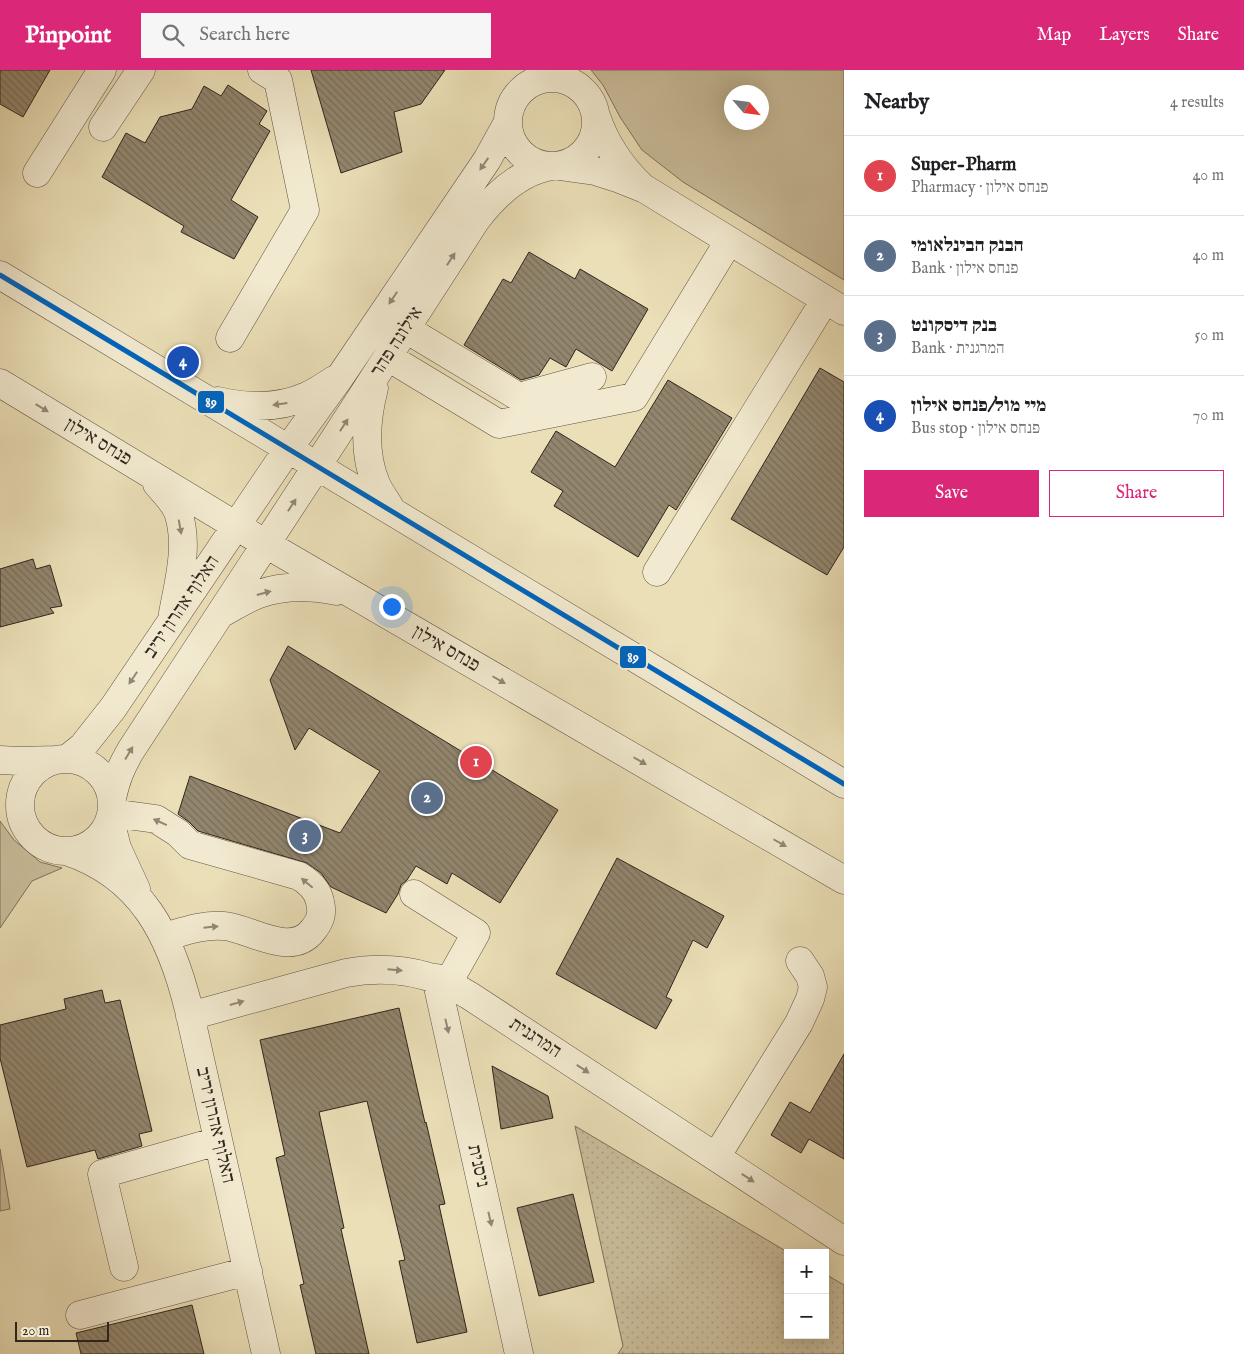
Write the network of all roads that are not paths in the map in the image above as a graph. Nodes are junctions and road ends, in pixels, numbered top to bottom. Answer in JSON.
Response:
{"nodes":[{"id":1,"x":102,"y":70,"type":"edge"},
{"id":2,"x":141,"y":70,"type":"edge"},
{"id":3,"x":262,"y":70,"type":"edge"},
{"id":4,"x":515,"y":70,"type":"edge"},
{"id":5,"x":554,"y":74,"type":"edge"},
{"id":6,"x":510,"y":115,"type":"junction"},
{"id":7,"x":596,"y":116,"type":"junction"},
{"id":8,"x":104,"y":127,"type":"dead end"},
{"id":9,"x":555,"y":166,"type":"junction"},
{"id":10,"x":37,"y":173,"type":"dead end"},
{"id":11,"x":645,"y":189,"type":"junction"},
{"id":12,"x":729,"y":241,"type":"junction"},
{"id":13,"x":0,"y":275,"type":"edge"},
{"id":14,"x":834,"y":305,"type":"edge"},
{"id":15,"x":406,"y":329,"type":"junction"},
{"id":16,"x":230,"y":338,"type":"dead end"},
{"id":17,"x":384,"y":363,"type":"junction"},
{"id":18,"x":340,"y":377,"type":"junction"},
{"id":19,"x":592,"y":377,"type":"dead end"},
{"id":20,"x":0,"y":383,"type":"edge"},
{"id":21,"x":204,"y":398,"type":"junction"},
{"id":22,"x":288,"y":449,"type":"junction"},
{"id":23,"x":317,"y":466,"type":"junction"},
{"id":24,"x":146,"y":472,"type":"junction"},
{"id":25,"x":393,"y":512,"type":"junction"},
{"id":26,"x":236,"y":526,"type":"junction"},
{"id":27,"x":266,"y":544,"type":"junction"},
{"id":28,"x":657,"y":572,"type":"dead end"},
{"id":29,"x":351,"y":594,"type":"junction"},
{"id":30,"x":220,"y":614,"type":"junction"},
{"id":31,"x":171,"y":624,"type":"junction"},
{"id":32,"x":63,"y":759,"type":"junction"},
{"id":33,"x":0,"y":760,"type":"edge"},
{"id":34,"x":844,"y":784,"type":"edge"},
{"id":35,"x":0,"y":795,"type":"edge"},
{"id":36,"x":111,"y":810,"type":"junction"},
{"id":37,"x":25,"y":825,"type":"junction"},
{"id":38,"x":66,"y":851,"type":"junction"},
{"id":39,"x":844,"y":880,"type":"edge"},
{"id":40,"x":414,"y":894,"type":"dead end"},
{"id":41,"x":144,"y":904,"type":"junction"},
{"id":42,"x":164,"y":937,"type":"junction"},
{"id":43,"x":800,"y":961,"type":"dead end"},
{"id":44,"x":442,"y":981,"type":"junction"},
{"id":45,"x":190,"y":1016,"type":"junction"},
{"id":46,"x":218,"y":1141,"type":"junction"},
{"id":47,"x":716,"y":1157,"type":"junction"},
{"id":48,"x":844,"y":1241,"type":"edge"},
{"id":49,"x":124,"y":1267,"type":"dead end"},
{"id":50,"x":248,"y":1271,"type":"junction"},
{"id":51,"x":80,"y":1315,"type":"dead end"},
{"id":52,"x":266,"y":1354,"type":"edge"},
{"id":53,"x":520,"y":1354,"type":"edge"}],
"edges":[{"from":1,"to":10,"type":"street"},
{"from":2,"to":8,"type":"street"},
{"from":3,"to":16,"type":"street"},
{"from":4,"to":6,"type":"street"},
{"from":5,"to":6,"type":"street"},
{"from":5,"to":7,"type":"street"},
{"from":6,"to":9,"type":"street"},
{"from":6,"to":18,"type":"street","name":"אילונה פהר","one_way":true},
{"from":7,"to":9,"type":"street"},
{"from":7,"to":11,"type":"street","name":"אילונה פהר"},
{"from":9,"to":11,"type":"street","name":"אילונה פהר"},
{"from":15,"to":9,"type":"street","name":"אילונה פהר","one_way":true},
{"from":11,"to":12,"type":"street","name":"אילונה פהר"},
{"from":12,"to":14,"type":"street","name":"אילונה פהר"},
{"from":12,"to":17,"type":"street"},
{"from":13,"to":21,"type":"street"},
{"from":14,"to":28,"type":"street"},
{"from":15,"to":17,"type":"street","name":"אילונה פהר"},
{"from":15,"to":19,"type":"street"},
{"from":23,"to":17,"type":"street","name":"אילונה פהר","one_way":true},
{"from":17,"to":25,"type":"street"},
{"from":18,"to":21,"type":"street","one_way":true},
{"from":18,"to":22,"type":"street","name":"אילונה פהר"},
{"from":20,"to":24,"type":"street","name":"פנחס אילון","one_way":true},
{"from":21,"to":22,"type":"street"},
{"from":22,"to":23,"type":"street"},
{"from":22,"to":26,"type":"street","name":"האלוף אהרון יריב"},
{"from":23,"to":25,"type":"street"},
{"from":27,"to":23,"type":"street","name":"אילונה פהר","one_way":true},
{"from":24,"to":26,"type":"street","name":"פנחס אילון"},
{"from":24,"to":31,"type":"street","one_way":true},
{"from":25,"to":34,"type":"street"},
{"from":26,"to":27,"type":"street","name":"פנחס אילון"},
{"from":26,"to":31,"type":"street","name":"האלוף אהרון יריב"},
{"from":27,"to":29,"type":"street","name":"פנחס אילון"},
{"from":27,"to":30,"type":"street","name":"האלוף אהרון יריב"},
{"from":30,"to":29,"type":"street","one_way":true},
{"from":29,"to":39,"type":"street","name":"פנחס אילון","one_way":true},
{"from":36,"to":30,"type":"street","name":"האלוף אהרון יריב","one_way":true},
{"from":31,"to":32,"type":"street","name":"האלוף אהרון יריב","one_way":true},
{"from":32,"to":33,"type":"street"},
{"from":32,"to":36,"type":"street"},
{"from":32,"to":37,"type":"street"},
{"from":35,"to":37,"type":"street"},
{"from":36,"to":38,"type":"street"},
{"from":36,"to":41,"type":"street","name":"האלוף אהרון יריב"},
{"from":42,"to":36,"type":"street","one_way":true},
{"from":37,"to":38,"type":"street"},
{"from":38,"to":41,"type":"street","name":"האלוף אהרון יריב"},
{"from":40,"to":44,"type":"street"},
{"from":41,"to":42,"type":"street","name":"האלוף אהרון יריב"},
{"from":42,"to":45,"type":"street","name":"האלוף אהרון יריב"},
{"from":43,"to":47,"type":"street"},
{"from":45,"to":44,"type":"street","name":"המרגנית","one_way":true},
{"from":44,"to":47,"type":"street","name":"המרגנית","one_way":true},
{"from":44,"to":53,"type":"street","name":"ניסנית","one_way":true},
{"from":45,"to":46,"type":"street","name":"האלוף אהרון יריב"},
{"from":46,"to":49,"type":"street"},
{"from":46,"to":50,"type":"street","name":"האלוף אהרון יריב"},
{"from":47,"to":48,"type":"street","name":"המרגנית","one_way":true},
{"from":50,"to":51,"type":"street"},
{"from":50,"to":52,"type":"street","name":"האלוף אהרון יריב"}]}
